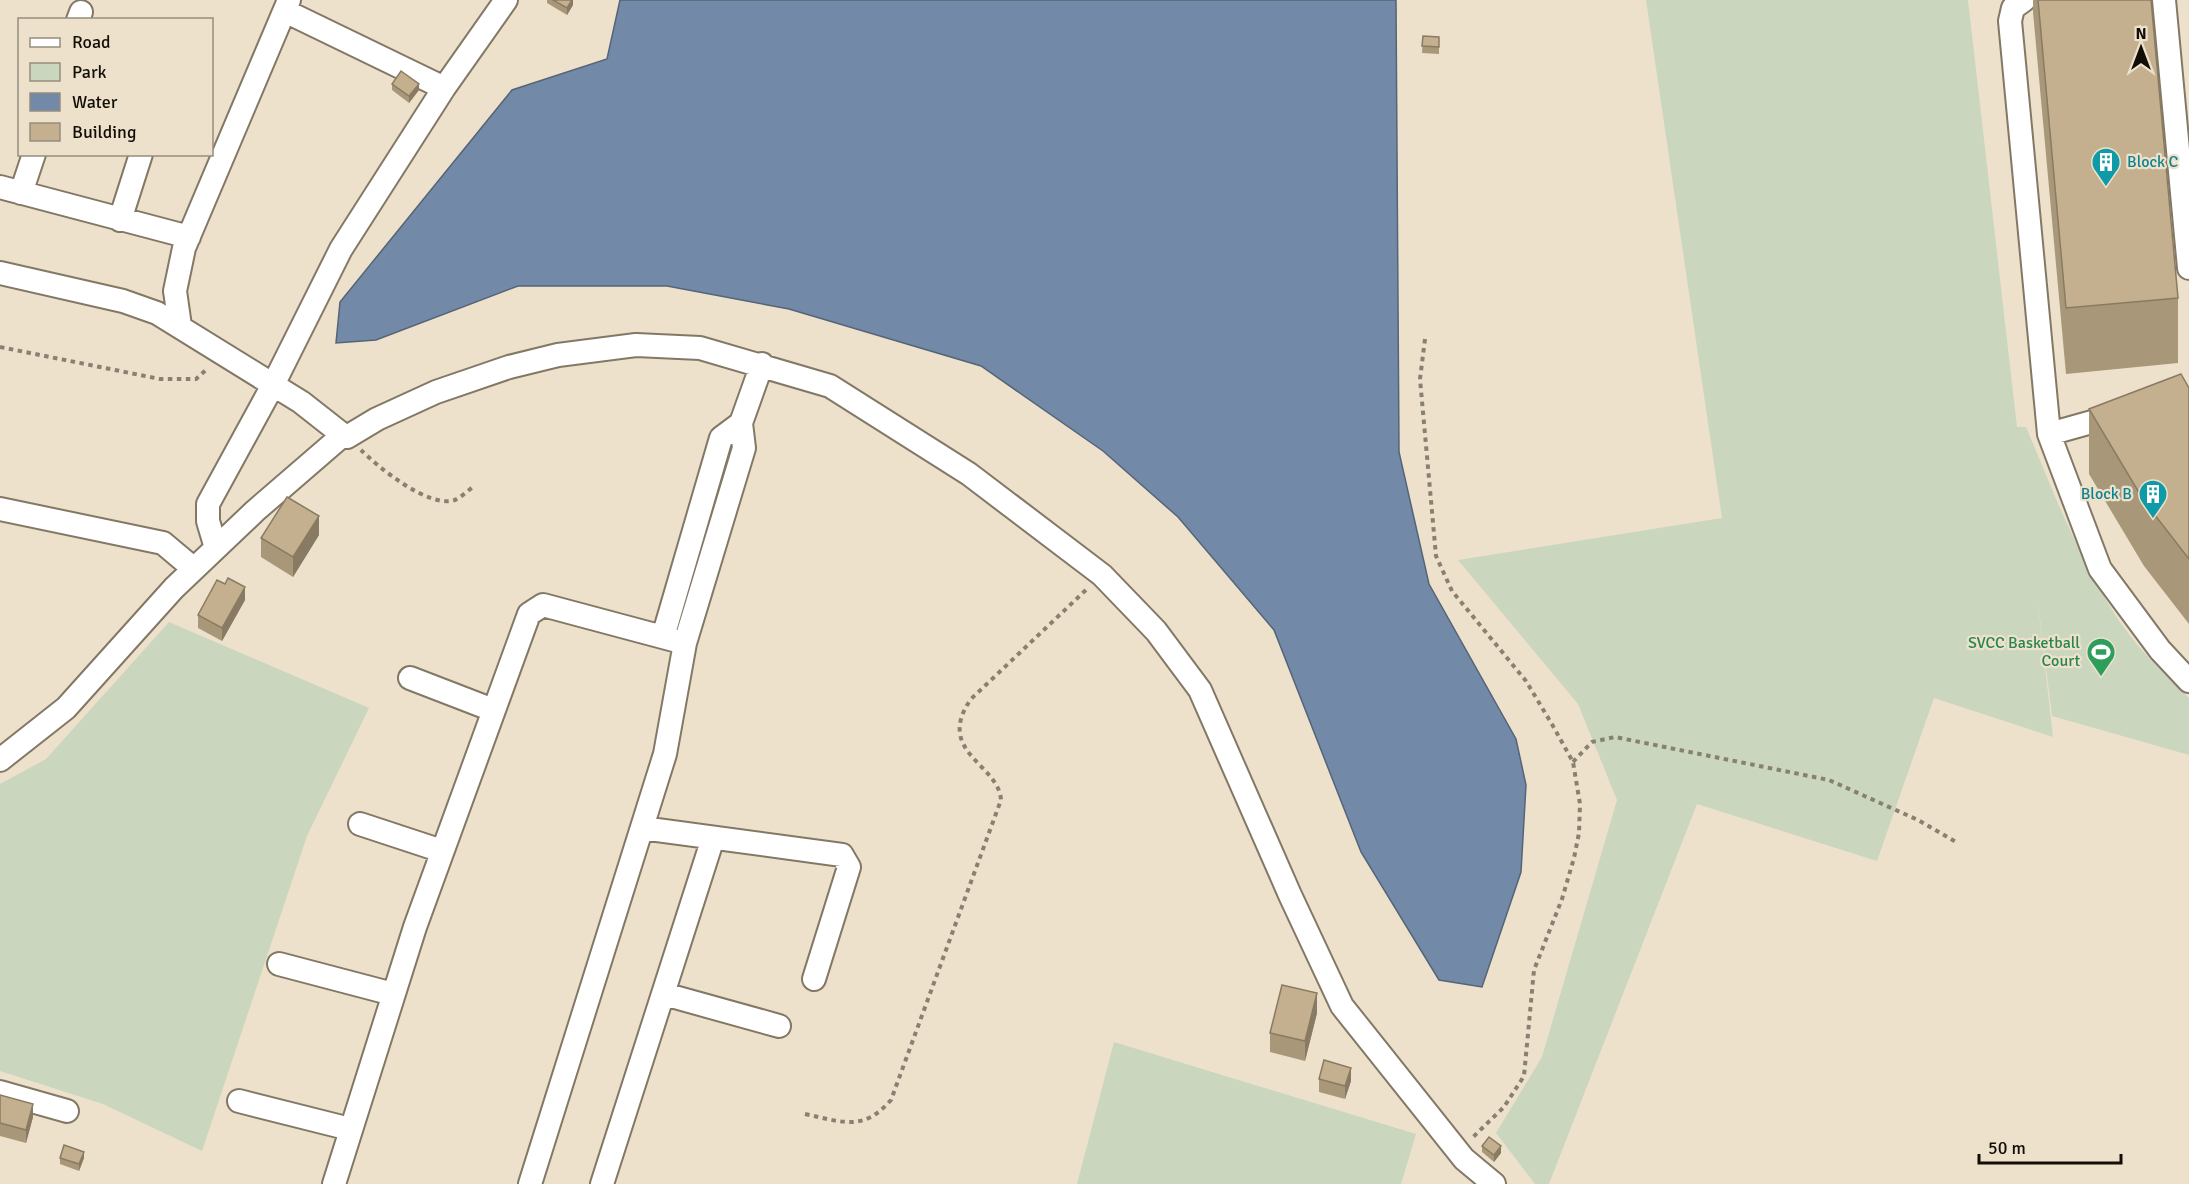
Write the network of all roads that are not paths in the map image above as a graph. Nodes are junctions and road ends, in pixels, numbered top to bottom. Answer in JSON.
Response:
{"nodes":[{"id":1,"x":506,"y":0,"type":"edge"},
{"id":2,"x":2024,"y":0,"type":"edge"},
{"id":3,"x":2164,"y":0,"type":"edge"},
{"id":4,"x":287,"y":5,"type":"edge"},
{"id":5,"x":444,"y":88,"type":"junction"},
{"id":6,"x":32,"y":156,"type":"edge"},
{"id":7,"x":140,"y":156,"type":"edge"},
{"id":8,"x":10,"y":190,"type":"edge"},
{"id":9,"x":120,"y":220,"type":"junction"},
{"id":10,"x":189,"y":237,"type":"junction"},
{"id":11,"x":2189,"y":268,"type":"edge"},
{"id":12,"x":0,"y":273,"type":"edge"},
{"id":13,"x":180,"y":326,"type":"junction"},
{"id":14,"x":762,"y":363,"type":"junction"},
{"id":15,"x":273,"y":385,"type":"junction"},
{"id":16,"x":2135,"y":410,"type":"edge"},
{"id":17,"x":741,"y":423,"type":"junction"},
{"id":18,"x":2049,"y":434,"type":"junction"},
{"id":19,"x":345,"y":436,"type":"junction"},
{"id":20,"x":0,"y":509,"type":"edge"},
{"id":21,"x":216,"y":548,"type":"junction"},
{"id":22,"x":194,"y":569,"type":"junction"},
{"id":23,"x":663,"y":637,"type":"junction"},
{"id":24,"x":685,"y":644,"type":"junction"},
{"id":25,"x":410,"y":678,"type":"dead end"},
{"id":26,"x":2189,"y":681,"type":"edge"},
{"id":27,"x":494,"y":710,"type":"junction"},
{"id":28,"x":0,"y":760,"type":"edge"},
{"id":29,"x":360,"y":824,"type":"dead end"},
{"id":30,"x":642,"y":828,"type":"junction"},
{"id":31,"x":713,"y":838,"type":"junction"},
{"id":32,"x":442,"y":852,"type":"junction"},
{"id":33,"x":279,"y":964,"type":"dead end"},
{"id":34,"x":814,"y":979,"type":"dead end"},
{"id":35,"x":393,"y":994,"type":"junction"},
{"id":36,"x":664,"y":994,"type":"junction"},
{"id":37,"x":779,"y":1026,"type":"dead end"},
{"id":38,"x":0,"y":1092,"type":"edge"},
{"id":39,"x":239,"y":1101,"type":"dead end"},
{"id":40,"x":67,"y":1111,"type":"dead end"},
{"id":41,"x":350,"y":1129,"type":"junction"},
{"id":42,"x":334,"y":1184,"type":"edge"},
{"id":43,"x":530,"y":1184,"type":"edge"},
{"id":44,"x":602,"y":1184,"type":"edge"},
{"id":45,"x":1494,"y":1184,"type":"edge"}],
"edges":[{"from":1,"to":5,"type":"street"},
{"from":2,"to":18,"type":"street"},
{"from":3,"to":11,"type":"street"},
{"from":4,"to":5,"type":"street"},
{"from":4,"to":10,"type":"street"},
{"from":5,"to":15,"type":"street"},
{"from":6,"to":8,"type":"street"},
{"from":7,"to":9,"type":"street"},
{"from":8,"to":9,"type":"street"},
{"from":9,"to":10,"type":"street"},
{"from":10,"to":13,"type":"street"},
{"from":12,"to":13,"type":"street"},
{"from":13,"to":15,"type":"street"},
{"from":14,"to":17,"type":"street"},
{"from":14,"to":19,"type":"street"},
{"from":14,"to":45,"type":"street"},
{"from":15,"to":19,"type":"street"},
{"from":15,"to":21,"type":"street"},
{"from":16,"to":18,"type":"street"},
{"from":17,"to":23,"type":"street"},
{"from":17,"to":24,"type":"street"},
{"from":18,"to":26,"type":"street"},
{"from":19,"to":21,"type":"street"},
{"from":20,"to":22,"type":"street"},
{"from":21,"to":22,"type":"street"},
{"from":22,"to":28,"type":"street"},
{"from":23,"to":24,"type":"street"},
{"from":23,"to":27,"type":"street"},
{"from":24,"to":30,"type":"street"},
{"from":25,"to":27,"type":"street"},
{"from":27,"to":32,"type":"street"},
{"from":29,"to":32,"type":"street"},
{"from":30,"to":31,"type":"street"},
{"from":30,"to":43,"type":"street"},
{"from":31,"to":34,"type":"street"},
{"from":31,"to":36,"type":"street"},
{"from":32,"to":35,"type":"street"},
{"from":33,"to":35,"type":"street"},
{"from":35,"to":41,"type":"street"},
{"from":36,"to":37,"type":"street"},
{"from":36,"to":44,"type":"street"},
{"from":38,"to":40,"type":"street"},
{"from":39,"to":41,"type":"street"},
{"from":41,"to":42,"type":"street"}]}
